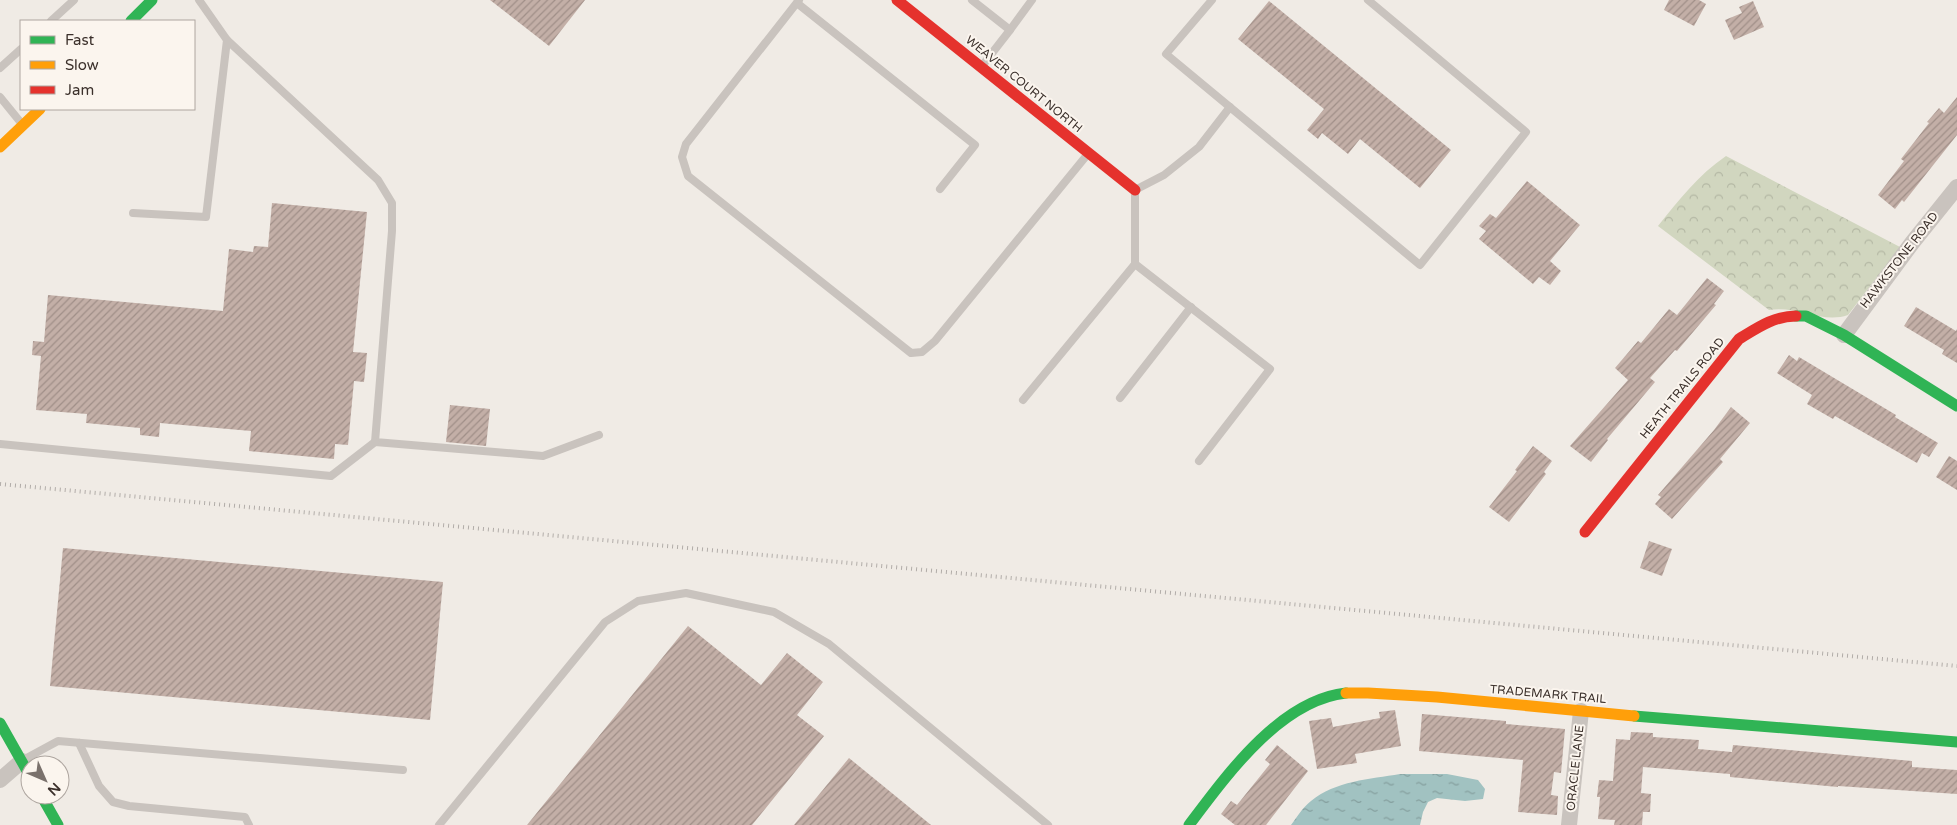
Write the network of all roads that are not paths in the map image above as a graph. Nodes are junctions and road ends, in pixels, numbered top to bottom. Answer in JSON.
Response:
{"nodes":[{"id":1,"x":74,"y":0,"type":"edge"},
{"id":2,"x":152,"y":0,"type":"edge"},
{"id":3,"x":199,"y":0,"type":"edge"},
{"id":4,"x":897,"y":0,"type":"edge"},
{"id":5,"x":972,"y":0,"type":"edge"},
{"id":6,"x":1032,"y":0,"type":"edge"},
{"id":7,"x":1212,"y":0,"type":"edge"},
{"id":8,"x":1368,"y":0,"type":"edge"},
{"id":9,"x":798,"y":2,"type":"edge"},
{"id":10,"x":52,"y":20,"type":"edge"},
{"id":11,"x":132,"y":20,"type":"edge"},
{"id":12,"x":1010,"y":30,"type":"junction"},
{"id":13,"x":227,"y":40,"type":"junction"},
{"id":14,"x":20,"y":50,"type":"edge"},
{"id":15,"x":0,"y":68,"type":"edge"},
{"id":16,"x":981,"y":68,"type":"junction"},
{"id":17,"x":0,"y":97,"type":"edge"},
{"id":18,"x":1230,"y":107,"type":"junction"},
{"id":19,"x":39,"y":110,"type":"edge"},
{"id":20,"x":23,"y":125,"type":"junction"},
{"id":21,"x":0,"y":147,"type":"edge"},
{"id":22,"x":1089,"y":153,"type":"junction"},
{"id":23,"x":1957,"y":187,"type":"edge"},
{"id":24,"x":940,"y":189,"type":"dead end"},
{"id":25,"x":1135,"y":190,"type":"junction"},
{"id":26,"x":133,"y":213,"type":"dead end"},
{"id":27,"x":1135,"y":264,"type":"junction"},
{"id":28,"x":1190,"y":307,"type":"junction"},
{"id":29,"x":1844,"y":335,"type":"junction"},
{"id":30,"x":1120,"y":398,"type":"dead end"},
{"id":31,"x":1023,"y":400,"type":"dead end"},
{"id":32,"x":1957,"y":406,"type":"edge"},
{"id":33,"x":599,"y":435,"type":"dead end"},
{"id":34,"x":376,"y":442,"type":"junction"},
{"id":35,"x":0,"y":444,"type":"edge"},
{"id":36,"x":1199,"y":461,"type":"dead end"},
{"id":37,"x":1584,"y":532,"type":"dead end"},
{"id":38,"x":1580,"y":711,"type":"junction"},
{"id":39,"x":0,"y":723,"type":"edge"},
{"id":40,"x":1957,"y":742,"type":"edge"},
{"id":41,"x":79,"y":743,"type":"junction"},
{"id":42,"x":33,"y":755,"type":"edge"},
{"id":43,"x":20,"y":758,"type":"edge"},
{"id":44,"x":20,"y":763,"type":"edge"},
{"id":45,"x":404,"y":770,"type":"dead end"},
{"id":46,"x":0,"y":780,"type":"edge"},
{"id":47,"x":47,"y":805,"type":"edge"},
{"id":48,"x":58,"y":825,"type":"edge"},
{"id":49,"x":249,"y":825,"type":"edge"},
{"id":50,"x":439,"y":825,"type":"edge"},
{"id":51,"x":1048,"y":825,"type":"edge"},
{"id":52,"x":1189,"y":825,"type":"edge"},
{"id":53,"x":1569,"y":825,"type":"edge"}],
"edges":[{"from":1,"to":10,"type":"lane"},
{"from":2,"to":11,"type":"street"},
{"from":3,"to":13,"type":"lane"},
{"from":4,"to":16,"type":"street","name":"WEAVER COURT NORTH"},
{"from":5,"to":12,"type":"lane"},
{"from":6,"to":12,"type":"lane"},
{"from":7,"to":18,"type":"lane"},
{"from":8,"to":18,"type":"lane"},
{"from":9,"to":22,"type":"lane"},
{"from":9,"to":24,"type":"lane"},
{"from":12,"to":16,"type":"lane"},
{"from":13,"to":26,"type":"lane"},
{"from":13,"to":34,"type":"lane"},
{"from":14,"to":15,"type":"lane"},
{"from":16,"to":22,"type":"street","name":"WEAVER COURT NORTH"},
{"from":17,"to":20,"type":"lane"},
{"from":18,"to":25,"type":"lane"},
{"from":19,"to":20,"type":"street"},
{"from":20,"to":21,"type":"street"},
{"from":22,"to":25,"type":"street","name":"WEAVER COURT NORTH"},
{"from":23,"to":29,"type":"street","name":"HAWKSTONE ROAD"},
{"from":25,"to":27,"type":"lane"},
{"from":27,"to":28,"type":"lane"},
{"from":27,"to":31,"type":"lane"},
{"from":28,"to":30,"type":"lane"},
{"from":28,"to":36,"type":"lane"},
{"from":29,"to":32,"type":"street","name":"HEATH TRAILS ROAD"},
{"from":29,"to":37,"type":"street","name":"HEATH TRAILS ROAD"},
{"from":33,"to":34,"type":"lane"},
{"from":34,"to":35,"type":"lane"},
{"from":38,"to":40,"type":"street","name":"TRADEMARK TRAIL"},
{"from":38,"to":52,"type":"street","name":"TRADEMARK TRAIL"},
{"from":38,"to":53,"type":"street","name":"ORACLE LANE"},
{"from":39,"to":43,"type":"street"},
{"from":41,"to":42,"type":"lane"},
{"from":41,"to":45,"type":"lane"},
{"from":41,"to":49,"type":"lane"},
{"from":44,"to":46,"type":"street"},
{"from":47,"to":48,"type":"street"},
{"from":50,"to":51,"type":"lane"}]}
